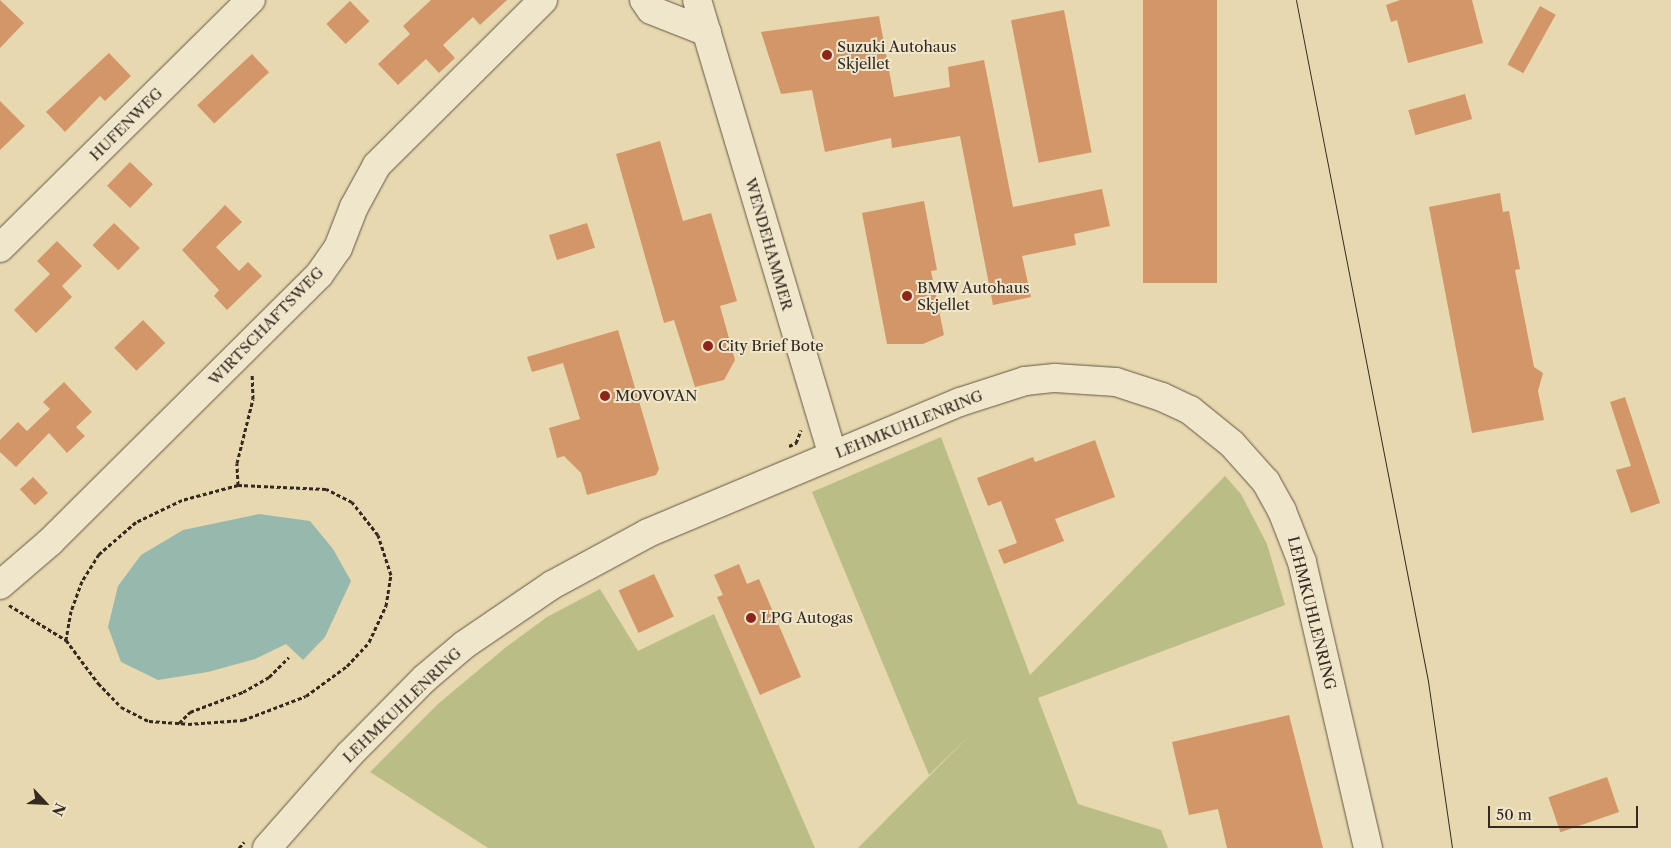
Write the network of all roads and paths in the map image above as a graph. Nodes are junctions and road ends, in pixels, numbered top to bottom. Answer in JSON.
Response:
{"nodes":[{"id":1,"x":251,"y":0,"type":"edge"},
{"id":2,"x":543,"y":0,"type":"edge"},
{"id":3,"x":644,"y":0,"type":"edge"},
{"id":4,"x":697,"y":0,"type":"edge"},
{"id":5,"x":707,"y":32,"type":"junction"},
{"id":6,"x":0,"y":248,"type":"edge"},
{"id":7,"x":239,"y":354,"type":"junction"},
{"id":8,"x":833,"y":455,"type":"junction"},
{"id":9,"x":238,"y":485,"type":"junction"},
{"id":10,"x":3,"y":594,"type":"edge"},
{"id":11,"x":66,"y":640,"type":"junction"},
{"id":12,"x":289,"y":657,"type":"dead end"},
{"id":13,"x":178,"y":723,"type":"junction"},
{"id":14,"x":267,"y":848,"type":"edge"},
{"id":15,"x":1368,"y":848,"type":"edge"}],
"edges":[{"from":1,"to":6,"type":"street","name":"HUFENWEG"},
{"from":2,"to":7,"type":"street","name":"WIRTSCHAFTSWEG"},
{"from":3,"to":5,"type":"street"},
{"from":4,"to":5,"type":"street","name":"WENDEHAMMER"},
{"from":5,"to":8,"type":"street","name":"WENDEHAMMER"},
{"from":7,"to":9,"type":"path"},
{"from":7,"to":10,"type":"street","name":"WIRTSCHAFTSWEG"},
{"from":8,"to":14,"type":"street","name":"LEHMKUHLENRING"},
{"from":8,"to":15,"type":"street","name":"LEHMKUHLENRING"},
{"from":9,"to":11,"type":"path"},
{"from":9,"to":13,"type":"path"},
{"from":10,"to":11,"type":"path"},
{"from":11,"to":13,"type":"path"},
{"from":12,"to":13,"type":"path"}]}
